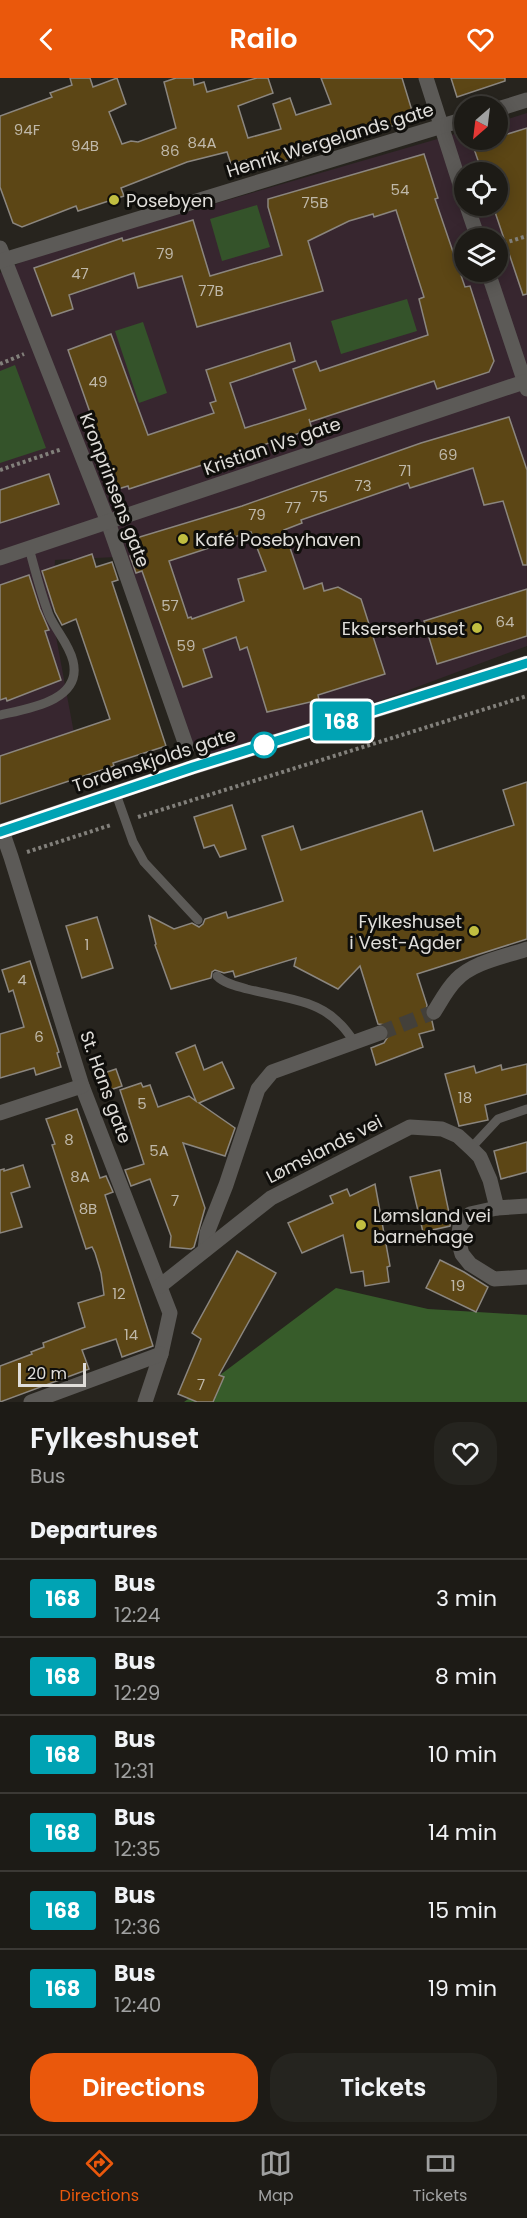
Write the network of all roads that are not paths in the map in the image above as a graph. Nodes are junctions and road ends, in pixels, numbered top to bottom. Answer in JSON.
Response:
{"nodes":[{"id":1,"x":426,"y":78,"type":"edge"},
{"id":2,"x":527,"y":100,"type":"edge"},
{"id":3,"x":508,"y":106,"type":"edge"},
{"id":4,"x":454,"y":123,"type":"edge"},
{"id":5,"x":441,"y":127,"type":"junction"},
{"id":6,"x":454,"y":167,"type":"edge"},
{"id":7,"x":1,"y":256,"type":"edge"},
{"id":8,"x":491,"y":282,"type":"edge"},
{"id":9,"x":526,"y":384,"type":"edge"},
{"id":10,"x":108,"y":522,"type":"junction"},
{"id":11,"x":29,"y":548,"type":"junction"},
{"id":12,"x":0,"y":558,"type":"edge"},
{"id":13,"x":527,"y":663,"type":"edge"},
{"id":14,"x":0,"y":715,"type":"edge"},
{"id":15,"x":187,"y":748,"type":"dead end"},
{"id":16,"x":116,"y":794,"type":"junction"},
{"id":17,"x":1,"y":831,"type":"edge"},
{"id":18,"x":198,"y":920,"type":"dead end"},
{"id":19,"x":527,"y":949,"type":"edge"},
{"id":20,"x":218,"y":976,"type":"dead end"},
{"id":21,"x":434,"y":1012,"type":"tunnel mouth"},
{"id":22,"x":380,"y":1033,"type":"tunnel mouth"},
{"id":23,"x":354,"y":1041,"type":"junction"},
{"id":24,"x":82,"y":1086,"type":"junction"},
{"id":25,"x":527,"y":1109,"type":"edge"},
{"id":26,"x":0,"y":1113,"type":"edge"},
{"id":27,"x":471,"y":1148,"type":"junction"},
{"id":28,"x":527,"y":1206,"type":"edge"},
{"id":29,"x":497,"y":1208,"type":"junction"},
{"id":30,"x":205,"y":1250,"type":"junction"},
{"id":31,"x":527,"y":1277,"type":"edge"},
{"id":32,"x":160,"y":1286,"type":"junction"},
{"id":33,"x":161,"y":1354,"type":"junction"},
{"id":34,"x":31,"y":1402,"type":"edge"},
{"id":35,"x":145,"y":1402,"type":"edge"}],
"edges":[{"from":1,"to":5,"type":"street"},
{"from":2,"to":3,"type":"street"},
{"from":4,"to":5,"type":"street","name":"Henrik Wergelands gate"},
{"from":5,"to":6,"type":"street"},
{"from":5,"to":7,"type":"street","name":"Henrik Wergelands gate"},
{"from":7,"to":10,"type":"street","name":"Kronprinsens gate"},
{"from":8,"to":9,"type":"street"},
{"from":9,"to":10,"type":"street","name":"Kristian IVs gate"},
{"from":10,"to":11,"type":"street","name":"Kristian IVs gate"},
{"from":10,"to":15,"type":"street","name":"Kronprinsens gate"},
{"from":11,"to":12,"type":"street","name":"Kristian IVs gate"},
{"from":11,"to":14,"type":"lane"},
{"from":13,"to":16,"type":"street","name":"Tordenskjolds gate"},
{"from":16,"to":17,"type":"street","name":"Tordenskjolds gate"},
{"from":16,"to":18,"type":"lane"},
{"from":17,"to":24,"type":"street","name":"St. Hans gate"},
{"from":19,"to":21,"type":"street"},
{"from":20,"to":23,"type":"lane"},
{"from":22,"to":23,"type":"street"},
{"from":23,"to":30,"type":"street"},
{"from":24,"to":26,"type":"street"},
{"from":24,"to":32,"type":"street","name":"St. Hans gate"},
{"from":25,"to":27,"type":"lane"},
{"from":27,"to":29,"type":"street","name":"Lømslands vei"},
{"from":27,"to":30,"type":"street","name":"Lømslands vei"},
{"from":28,"to":29,"type":"street"},
{"from":29,"to":31,"type":"street"},
{"from":30,"to":32,"type":"street","name":"Lømslands vei"},
{"from":32,"to":33,"type":"street","name":"St. Hans gate"},
{"from":33,"to":34,"type":"street"},
{"from":33,"to":35,"type":"street","name":"St. Hans gate"}]}
